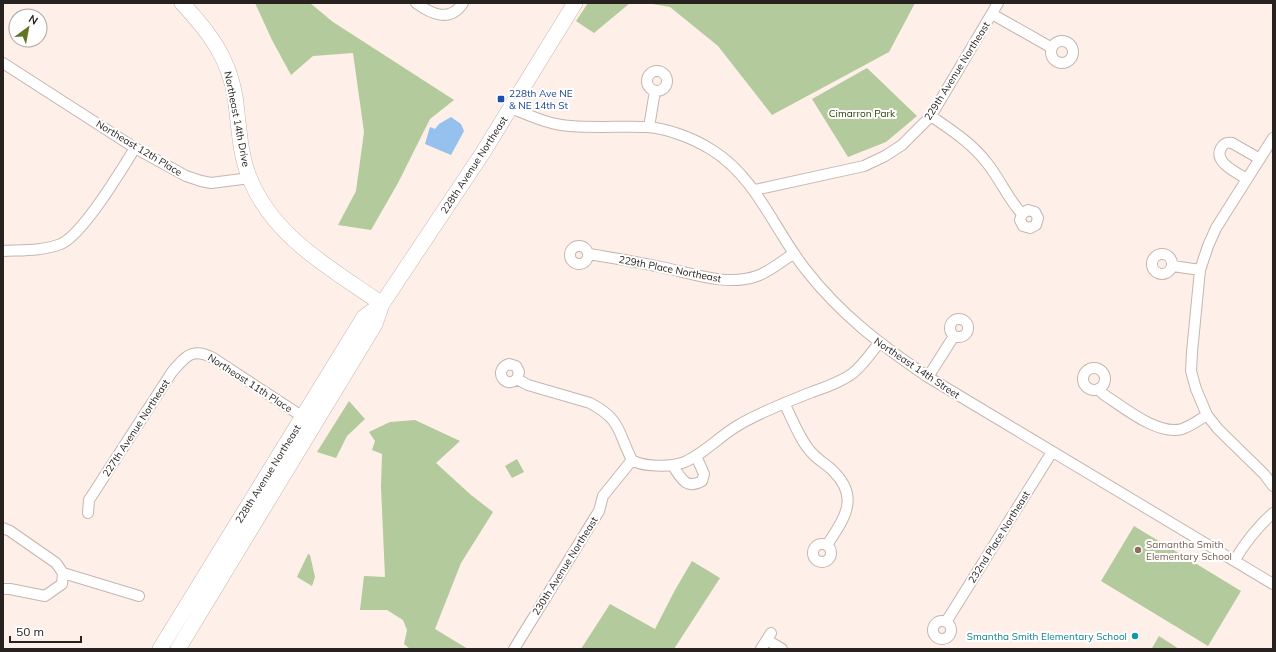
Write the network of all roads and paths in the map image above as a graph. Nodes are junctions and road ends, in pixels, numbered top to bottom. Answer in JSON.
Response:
{"nodes":[{"id":1,"x":182,"y":3,"type":"edge"},
{"id":2,"x":416,"y":3,"type":"edge"},
{"id":3,"x":463,"y":3,"type":"edge"},
{"id":4,"x":575,"y":3,"type":"edge"},
{"id":5,"x":998,"y":3,"type":"edge"},
{"id":6,"x":992,"y":14,"type":"junction"},
{"id":7,"x":1052,"y":48,"type":"dead end"},
{"id":8,"x":3,"y":63,"type":"edge"},
{"id":9,"x":655,"y":91,"type":"dead end"},
{"id":10,"x":511,"y":108,"type":"junction"},
{"id":11,"x":931,"y":116,"type":"junction"},
{"id":12,"x":649,"y":127,"type":"junction"},
{"id":13,"x":1273,"y":138,"type":"edge"},
{"id":14,"x":136,"y":148,"type":"junction"},
{"id":15,"x":1260,"y":159,"type":"junction"},
{"id":16,"x":250,"y":178,"type":"junction"},
{"id":17,"x":1247,"y":180,"type":"junction"},
{"id":18,"x":755,"y":190,"type":"junction"},
{"id":19,"x":1022,"y":214,"type":"dead end"},
{"id":20,"x":3,"y":251,"type":"edge"},
{"id":21,"x":589,"y":254,"type":"dead end"},
{"id":22,"x":793,"y":254,"type":"junction"},
{"id":23,"x":1173,"y":266,"type":"dead end"},
{"id":24,"x":1200,"y":270,"type":"junction"},
{"id":25,"x":382,"y":304,"type":"junction"},
{"id":26,"x":954,"y":336,"type":"dead end"},
{"id":27,"x":879,"y":343,"type":"junction"},
{"id":28,"x":196,"y":353,"type":"joint"},
{"id":29,"x":928,"y":377,"type":"junction"},
{"id":30,"x":517,"y":379,"type":"dead end"},
{"id":31,"x":338,"y":385,"type":"junction"},
{"id":32,"x":1098,"y":389,"type":"dead end"},
{"id":33,"x":784,"y":403,"type":"junction"},
{"id":34,"x":1207,"y":415,"type":"junction"},
{"id":35,"x":303,"y":417,"type":"junction"},
{"id":36,"x":1052,"y":452,"type":"junction"},
{"id":37,"x":696,"y":456,"type":"junction"},
{"id":38,"x":632,"y":460,"type":"junction"},
{"id":39,"x":673,"y":466,"type":"junction"},
{"id":40,"x":1273,"y":486,"type":"edge"},
{"id":41,"x":88,"y":513,"type":"dead end"},
{"id":42,"x":1273,"y":513,"type":"edge"},
{"id":43,"x":3,"y":528,"type":"edge"},
{"id":44,"x":827,"y":545,"type":"dead end"},
{"id":45,"x":214,"y":561,"type":"junction"},
{"id":46,"x":1234,"y":561,"type":"junction"},
{"id":47,"x":63,"y":573,"type":"junction"},
{"id":48,"x":1273,"y":584,"type":"edge"},
{"id":49,"x":3,"y":589,"type":"edge"},
{"id":50,"x":139,"y":596,"type":"dead end"},
{"id":51,"x":946,"y":622,"type":"dead end"},
{"id":52,"x":194,"y":624,"type":"junction"},
{"id":53,"x":160,"y":649,"type":"edge"},
{"id":54,"x":178,"y":649,"type":"edge"},
{"id":55,"x":514,"y":649,"type":"edge"},
{"id":56,"x":761,"y":649,"type":"edge"},
{"id":57,"x":782,"y":649,"type":"edge"}],
"edges":[{"from":1,"to":16,"type":"main road","name":"Northeast 14th Drive"},
{"from":2,"to":3,"type":"street"},
{"from":4,"to":10,"type":"main road","name":"228th Avenue Northeast"},
{"from":5,"to":6,"type":"street","name":"229th Avenue Northeast"},
{"from":6,"to":7,"type":"street"},
{"from":6,"to":11,"type":"street","name":"229th Avenue Northeast"},
{"from":8,"to":14,"type":"street","name":"Northeast 12th Place"},
{"from":9,"to":12,"type":"street"},
{"from":10,"to":12,"type":"street","name":"Northeast 14th Street"},
{"from":10,"to":25,"type":"main road","name":"228th Avenue Northeast"},
{"from":11,"to":18,"type":"street","name":"229th Avenue Northeast"},
{"from":11,"to":19,"type":"street"},
{"from":12,"to":18,"type":"street","name":"Northeast 14th Street"},
{"from":13,"to":15,"type":"street"},
{"from":14,"to":16,"type":"street","name":"Northeast 12th Place"},
{"from":14,"to":20,"type":"street"},
{"from":15,"to":17,"type":"street"},
{"from":15,"to":17,"type":"street"},
{"from":16,"to":25,"type":"main road"},
{"from":17,"to":24,"type":"street"},
{"from":18,"to":22,"type":"street","name":"Northeast 14th Street"},
{"from":21,"to":22,"type":"street","name":"229th Place Northeast"},
{"from":22,"to":27,"type":"street","name":"Northeast 14th Street"},
{"from":23,"to":24,"type":"street"},
{"from":24,"to":34,"type":"street"},
{"from":25,"to":31,"type":"main road","name":"228th Avenue Northeast"},
{"from":25,"to":35,"type":"main road","name":"228th Avenue Northeast"},
{"from":26,"to":29,"type":"street"},
{"from":27,"to":29,"type":"street","name":"Northeast 14th Street"},
{"from":27,"to":33,"type":"street"},
{"from":28,"to":35,"type":"street","name":"Northeast 11th Place"},
{"from":28,"to":41,"type":"street","name":"227th Avenue Northeast"},
{"from":29,"to":36,"type":"street","name":"Northeast 14th Street"},
{"from":30,"to":38,"type":"street"},
{"from":31,"to":35,"type":"main road"},
{"from":31,"to":52,"type":"main road","name":"228th Avenue Northeast"},
{"from":32,"to":34,"type":"street"},
{"from":33,"to":37,"type":"street"},
{"from":33,"to":44,"type":"street"},
{"from":34,"to":40,"type":"street"},
{"from":35,"to":45,"type":"main road","name":"228th Avenue Northeast"},
{"from":36,"to":46,"type":"street","name":"Northeast 14th Street"},
{"from":36,"to":51,"type":"street","name":"232nd Place Northeast"},
{"from":37,"to":39,"type":"street"},
{"from":37,"to":39,"type":"street"},
{"from":38,"to":39,"type":"street"},
{"from":38,"to":55,"type":"street","name":"230th Avenue Northeast"},
{"from":42,"to":46,"type":"street"},
{"from":43,"to":47,"type":"street"},
{"from":45,"to":52,"type":"main road"},
{"from":45,"to":53,"type":"main road","name":"228th Avenue Northeast"},
{"from":46,"to":48,"type":"street","name":"Northeast 14th Street"},
{"from":47,"to":49,"type":"street"},
{"from":47,"to":50,"type":"street"},
{"from":52,"to":54,"type":"main road","name":"228th Avenue Northeast"},
{"from":56,"to":57,"type":"street"}]}
